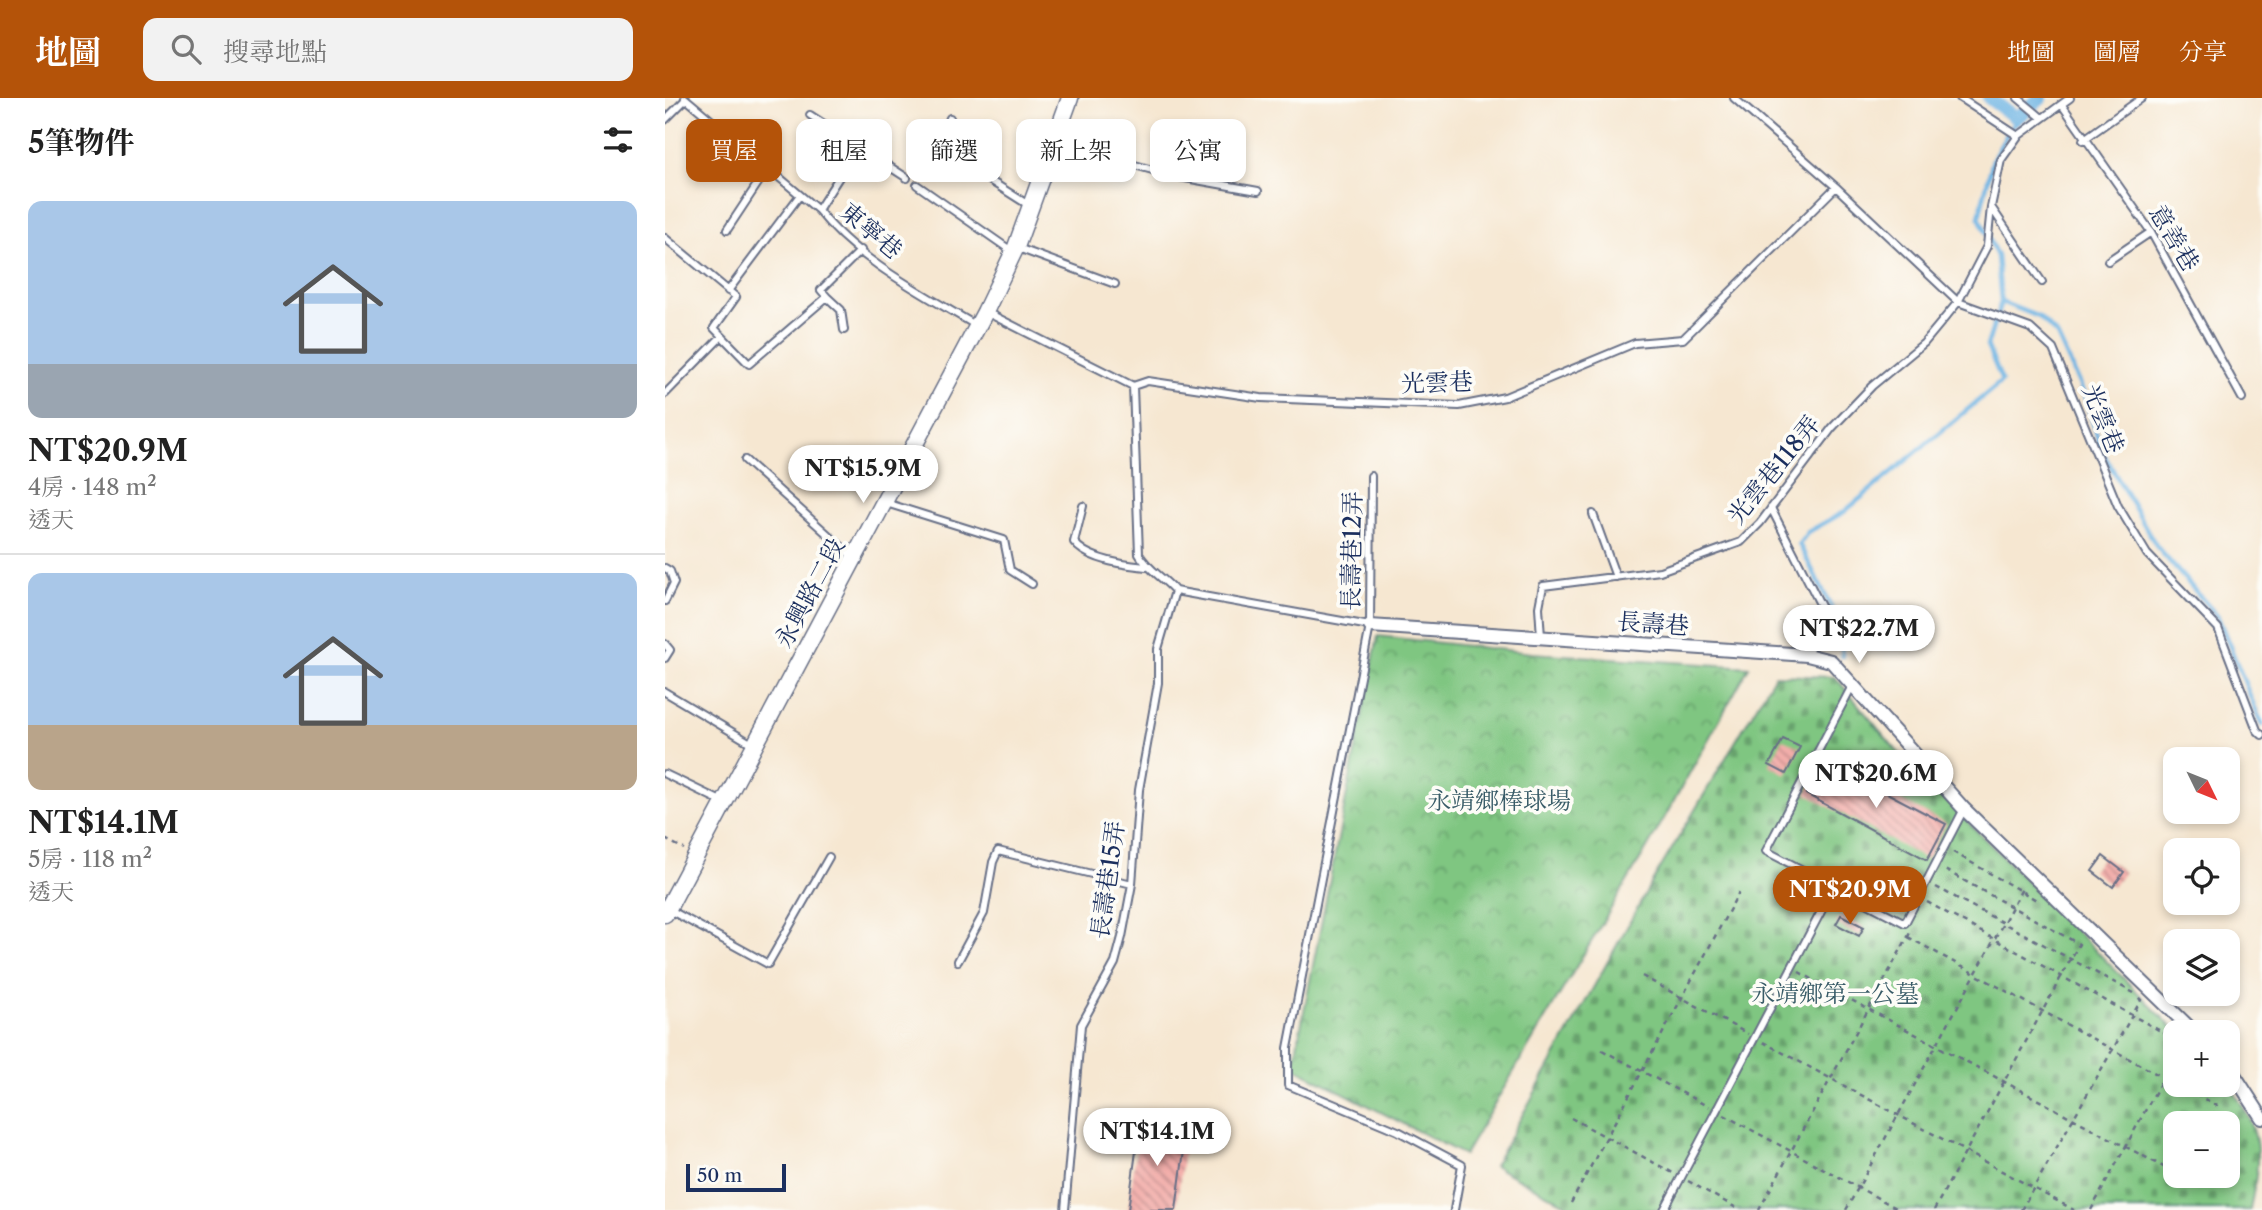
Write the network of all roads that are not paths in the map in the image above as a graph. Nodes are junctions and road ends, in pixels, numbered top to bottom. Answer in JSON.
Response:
{"nodes":[{"id":1,"x":1070,"y":98,"type":"edge"},
{"id":2,"x":1734,"y":98,"type":"edge"},
{"id":3,"x":1960,"y":98,"type":"edge"},
{"id":4,"x":2020,"y":98,"type":"edge"},
{"id":5,"x":2070,"y":98,"type":"edge"},
{"id":6,"x":2142,"y":98,"type":"edge"},
{"id":7,"x":685,"y":99,"type":"edge"},
{"id":8,"x":2062,"y":105,"type":"junction"},
{"id":9,"x":810,"y":115,"type":"dead end"},
{"id":10,"x":950,"y":118,"type":"dead end"},
{"id":11,"x":2042,"y":118,"type":"junction"},
{"id":12,"x":709,"y":119,"type":"edge"},
{"id":13,"x":816,"y":119,"type":"edge"},
{"id":14,"x":1063,"y":119,"type":"edge"},
{"id":15,"x":665,"y":120,"type":"edge"},
{"id":16,"x":2018,"y":136,"type":"junction"},
{"id":17,"x":2083,"y":140,"type":"junction"},
{"id":18,"x":1136,"y":165,"type":"edge"},
{"id":19,"x":782,"y":180,"type":"edge"},
{"id":20,"x":759,"y":182,"type":"edge"},
{"id":21,"x":836,"y":182,"type":"edge"},
{"id":22,"x":1041,"y":182,"type":"edge"},
{"id":23,"x":917,"y":185,"type":"dead end"},
{"id":24,"x":1836,"y":187,"type":"junction"},
{"id":25,"x":1258,"y":191,"type":"dead end"},
{"id":26,"x":800,"y":195,"type":"junction"},
{"id":27,"x":1031,"y":207,"type":"junction"},
{"id":28,"x":1991,"y":207,"type":"junction"},
{"id":29,"x":818,"y":209,"type":"junction"},
{"id":30,"x":727,"y":230,"type":"dead end"},
{"id":31,"x":2151,"y":232,"type":"junction"},
{"id":32,"x":665,"y":238,"type":"edge"},
{"id":33,"x":861,"y":250,"type":"junction"},
{"id":34,"x":1015,"y":250,"type":"junction"},
{"id":35,"x":2108,"y":261,"type":"dead end"},
{"id":36,"x":2042,"y":282,"type":"dead end"},
{"id":37,"x":1115,"y":284,"type":"dead end"},
{"id":38,"x":728,"y":291,"type":"junction"},
{"id":39,"x":827,"y":297,"type":"junction"},
{"id":40,"x":1958,"y":302,"type":"junction"},
{"id":41,"x":981,"y":319,"type":"junction"},
{"id":42,"x":844,"y":330,"type":"dead end"},
{"id":43,"x":721,"y":337,"type":"junction"},
{"id":44,"x":1133,"y":386,"type":"junction"},
{"id":45,"x":665,"y":394,"type":"edge"},
{"id":46,"x":2242,"y":398,"type":"dead end"},
{"id":47,"x":745,"y":460,"type":"dead end"},
{"id":48,"x":1371,"y":476,"type":"dead end"},
{"id":49,"x":885,"y":503,"type":"junction"},
{"id":50,"x":1083,"y":506,"type":"dead end"},
{"id":51,"x":1771,"y":508,"type":"junction"},
{"id":52,"x":1593,"y":514,"type":"dead end"},
{"id":53,"x":855,"y":558,"type":"junction"},
{"id":54,"x":1146,"y":567,"type":"junction"},
{"id":55,"x":665,"y":568,"type":"edge"},
{"id":56,"x":1616,"y":577,"type":"junction"},
{"id":57,"x":1032,"y":584,"type":"dead end"},
{"id":58,"x":1175,"y":591,"type":"junction"},
{"id":59,"x":665,"y":601,"type":"edge"},
{"id":60,"x":1370,"y":625,"type":"junction"},
{"id":61,"x":1541,"y":637,"type":"junction"},
{"id":62,"x":665,"y":644,"type":"edge"},
{"id":63,"x":1807,"y":655,"type":"junction"},
{"id":64,"x":665,"y":658,"type":"edge"},
{"id":65,"x":1854,"y":684,"type":"junction"},
{"id":66,"x":665,"y":692,"type":"edge"},
{"id":67,"x":2262,"y":735,"type":"edge"},
{"id":68,"x":755,"y":745,"type":"junction"},
{"id":69,"x":665,"y":774,"type":"edge"},
{"id":70,"x":725,"y":803,"type":"junction"},
{"id":71,"x":1964,"y":808,"type":"junction"},
{"id":72,"x":829,"y":857,"type":"dead end"},
{"id":73,"x":1132,"y":884,"type":"junction"},
{"id":74,"x":1834,"y":887,"type":"junction"},
{"id":75,"x":666,"y":911,"type":"edge"},
{"id":76,"x":958,"y":961,"type":"dead end"},
{"id":77,"x":2182,"y":1020,"type":"edge"},
{"id":78,"x":2240,"y":1084,"type":"edge"},
{"id":79,"x":2262,"y":1118,"type":"edge"},
{"id":80,"x":1065,"y":1210,"type":"edge"},
{"id":81,"x":1454,"y":1210,"type":"edge"},
{"id":82,"x":1664,"y":1210,"type":"edge"}],
"edges":[{"from":1,"to":14,"type":"street","name":"永興路二段"},
{"from":2,"to":24,"type":"lane","name":"光雲巷"},
{"from":3,"to":16,"type":"lane"},
{"from":4,"to":11,"type":"lane"},
{"from":5,"to":8,"type":"lane"},
{"from":6,"to":17,"type":"lane"},
{"from":7,"to":12,"type":"lane","name":"東寧巷"},
{"from":7,"to":15,"type":"lane"},
{"from":8,"to":11,"type":"lane"},
{"from":8,"to":17,"type":"lane","name":"意善巷"},
{"from":9,"to":13,"type":"lane"},
{"from":10,"to":27,"type":"lane"},
{"from":11,"to":16,"type":"lane"},
{"from":16,"to":28,"type":"lane"},
{"from":17,"to":31,"type":"lane","name":"意善巷"},
{"from":18,"to":25,"type":"lane"},
{"from":19,"to":26,"type":"lane","name":"東寧巷"},
{"from":20,"to":30,"type":"lane"},
{"from":21,"to":29,"type":"lane"},
{"from":22,"to":27,"type":"street","name":"永興路二段"},
{"from":23,"to":34,"type":"lane"},
{"from":24,"to":40,"type":"lane","name":"光雲巷"},
{"from":24,"to":44,"type":"lane","name":"光雲巷"},
{"from":26,"to":29,"type":"lane","name":"東寧巷"},
{"from":26,"to":38,"type":"lane"},
{"from":27,"to":34,"type":"street","name":"永興路二段"},
{"from":28,"to":36,"type":"lane"},
{"from":28,"to":40,"type":"lane"},
{"from":29,"to":33,"type":"lane","name":"東寧巷"},
{"from":31,"to":35,"type":"lane"},
{"from":31,"to":46,"type":"lane","name":"意善巷"},
{"from":32,"to":38,"type":"lane"},
{"from":33,"to":39,"type":"lane"},
{"from":33,"to":41,"type":"lane","name":"東寧巷"},
{"from":34,"to":37,"type":"lane"},
{"from":34,"to":41,"type":"street","name":"永興路二段"},
{"from":38,"to":43,"type":"lane"},
{"from":39,"to":42,"type":"lane"},
{"from":39,"to":43,"type":"lane"},
{"from":40,"to":51,"type":"lane","name":"光雲巷118弄"},
{"from":40,"to":67,"type":"lane","name":"光雲巷"},
{"from":41,"to":44,"type":"lane"},
{"from":41,"to":49,"type":"street","name":"永興路二段"},
{"from":43,"to":45,"type":"lane"},
{"from":44,"to":54,"type":"lane"},
{"from":47,"to":53,"type":"lane"},
{"from":48,"to":60,"type":"lane","name":"長壽巷12弄"},
{"from":49,"to":53,"type":"street","name":"永興路二段"},
{"from":49,"to":57,"type":"lane"},
{"from":50,"to":54,"type":"lane"},
{"from":51,"to":56,"type":"lane","name":"光雲巷118弄"},
{"from":51,"to":63,"type":"lane"},
{"from":52,"to":56,"type":"lane"},
{"from":53,"to":68,"type":"street","name":"永興路二段"},
{"from":54,"to":58,"type":"lane"},
{"from":55,"to":59,"type":"lane"},
{"from":56,"to":61,"type":"lane","name":"光雲巷118弄"},
{"from":58,"to":60,"type":"lane","name":"長壽巷"},
{"from":58,"to":73,"type":"lane","name":"長壽巷15弄"},
{"from":60,"to":61,"type":"street","name":"長壽巷"},
{"from":60,"to":81,"type":"lane","name":"長壽巷12弄"},
{"from":61,"to":63,"type":"street","name":"長壽巷"},
{"from":62,"to":64,"type":"lane"},
{"from":63,"to":65,"type":"street","name":"長壽巷"},
{"from":65,"to":71,"type":"street","name":"長壽巷"},
{"from":65,"to":74,"type":"lane"},
{"from":66,"to":68,"type":"lane"},
{"from":68,"to":70,"type":"street","name":"永興路二段"},
{"from":69,"to":70,"type":"lane"},
{"from":70,"to":75,"type":"street","name":"永興路二段"},
{"from":71,"to":74,"type":"lane"},
{"from":71,"to":77,"type":"street","name":"長壽巷"},
{"from":72,"to":75,"type":"lane"},
{"from":73,"to":76,"type":"lane"},
{"from":73,"to":80,"type":"lane","name":"長壽巷15弄"},
{"from":74,"to":82,"type":"lane"},
{"from":78,"to":79,"type":"street"}]}
